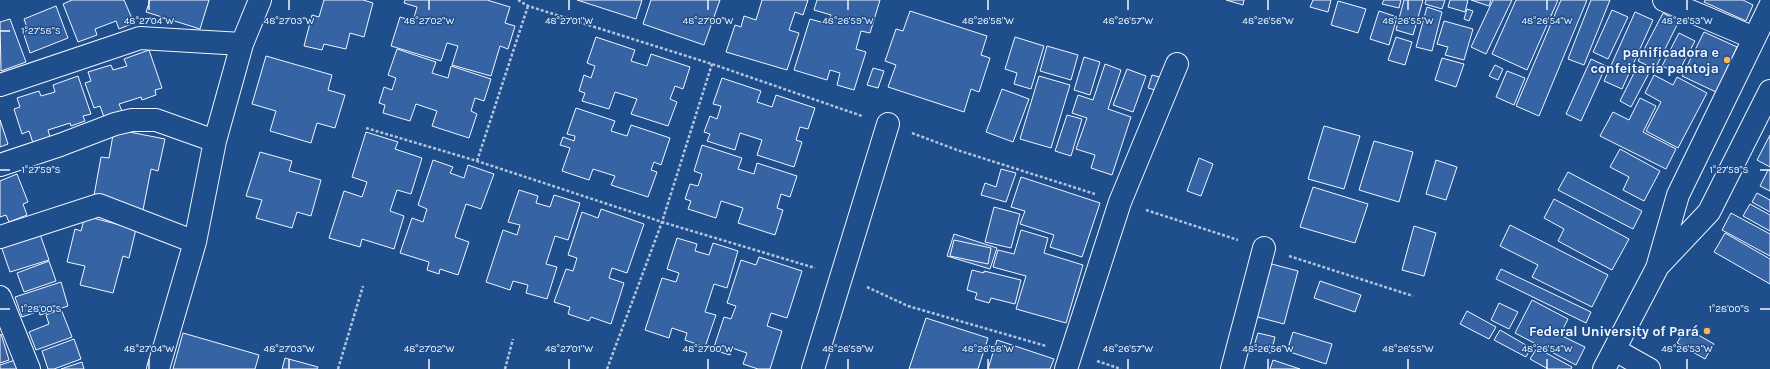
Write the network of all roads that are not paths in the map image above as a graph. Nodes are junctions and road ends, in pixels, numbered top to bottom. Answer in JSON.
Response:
{"nodes":[{"id":1,"x":260,"y":0,"type":"edge"},
{"id":2,"x":1664,"y":0,"type":"edge"},
{"id":3,"x":1770,"y":6,"type":"edge"},
{"id":4,"x":1754,"y":38,"type":"junction"},
{"id":5,"x":242,"y":44,"type":"junction"},
{"id":6,"x":1177,"y":64,"type":"dead end"},
{"id":7,"x":0,"y":85,"type":"edge"},
{"id":8,"x":1770,"y":91,"type":"edge"},
{"id":9,"x":888,"y":124,"type":"road end"},
{"id":10,"x":215,"y":141,"type":"junction"},
{"id":11,"x":0,"y":165,"type":"edge"},
{"id":12,"x":0,"y":237,"type":"edge"},
{"id":13,"x":195,"y":242,"type":"junction"},
{"id":14,"x":1264,"y":248,"type":"road end"},
{"id":15,"x":1657,"y":268,"type":"junction"},
{"id":16,"x":0,"y":297,"type":"edge"},
{"id":17,"x":1614,"y":350,"type":"junction"},
{"id":18,"x":1068,"y":361,"type":"edge"},
{"id":19,"x":29,"y":369,"type":"edge"},
{"id":20,"x":158,"y":369,"type":"edge"},
{"id":21,"x":813,"y":369,"type":"edge"},
{"id":22,"x":1232,"y":369,"type":"edge"},
{"id":23,"x":1604,"y":369,"type":"edge"},
{"id":24,"x":1649,"y":369,"type":"edge"}],
"edges":[{"from":1,"to":5,"type":"street"},
{"from":2,"to":4,"type":"street"},
{"from":3,"to":4,"type":"street"},
{"from":4,"to":15,"type":"street"},
{"from":5,"to":7,"type":"street"},
{"from":5,"to":10,"type":"street"},
{"from":6,"to":18,"type":"street"},
{"from":8,"to":15,"type":"street"},
{"from":9,"to":21,"type":"street"},
{"from":10,"to":11,"type":"street"},
{"from":10,"to":13,"type":"street"},
{"from":12,"to":13,"type":"street"},
{"from":13,"to":20,"type":"street"},
{"from":14,"to":22,"type":"street"},
{"from":15,"to":17,"type":"street"},
{"from":16,"to":19,"type":"street"},
{"from":17,"to":23,"type":"street"},
{"from":17,"to":24,"type":"street"}]}
